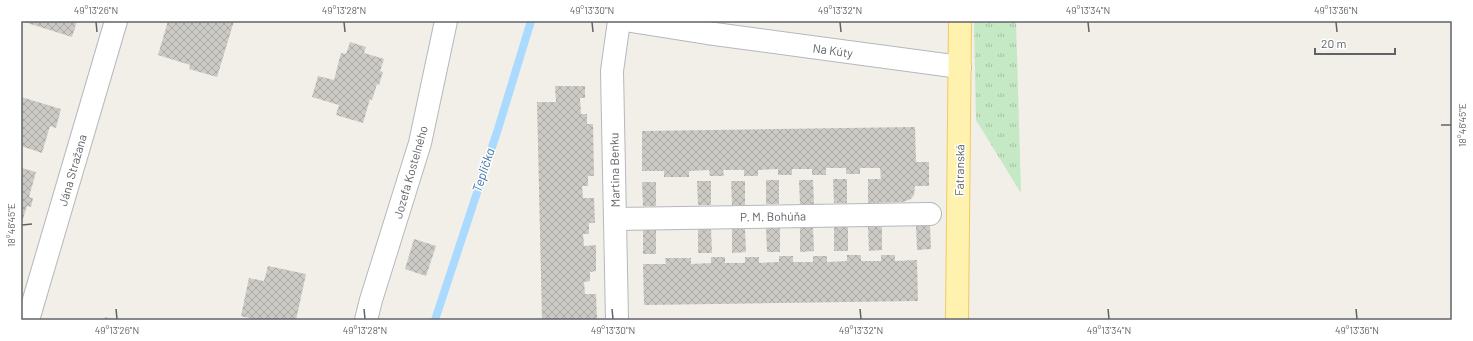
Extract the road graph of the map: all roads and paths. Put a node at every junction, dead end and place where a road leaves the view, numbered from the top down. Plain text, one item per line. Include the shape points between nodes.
1 (116, 21) edge
2 (446, 21) edge
3 (619, 21) edge
4 (631, 21) edge
5 (960, 21) edge
6 (708, 27) edge
7 (960, 67) junction
8 (930, 214) dead end
9 (616, 219) junction
10 (28, 320) edge
11 (366, 320) edge
12 (617, 320) edge
13 (957, 320) edge

1 - 10 street, Jána Stražana
2 - 11 street, Jozefa Kostelného via 420,143
3 - 9 street, Martina Benku via 612,71
4 - 6 street, Na Kúty
5 - 7 main road, Fatranská
6 - 7 street, Na Kúty
7 - 13 main road, Fatranská
8 - 9 street, P. M. Bohúňa
9 - 12 street, Martina Benku

